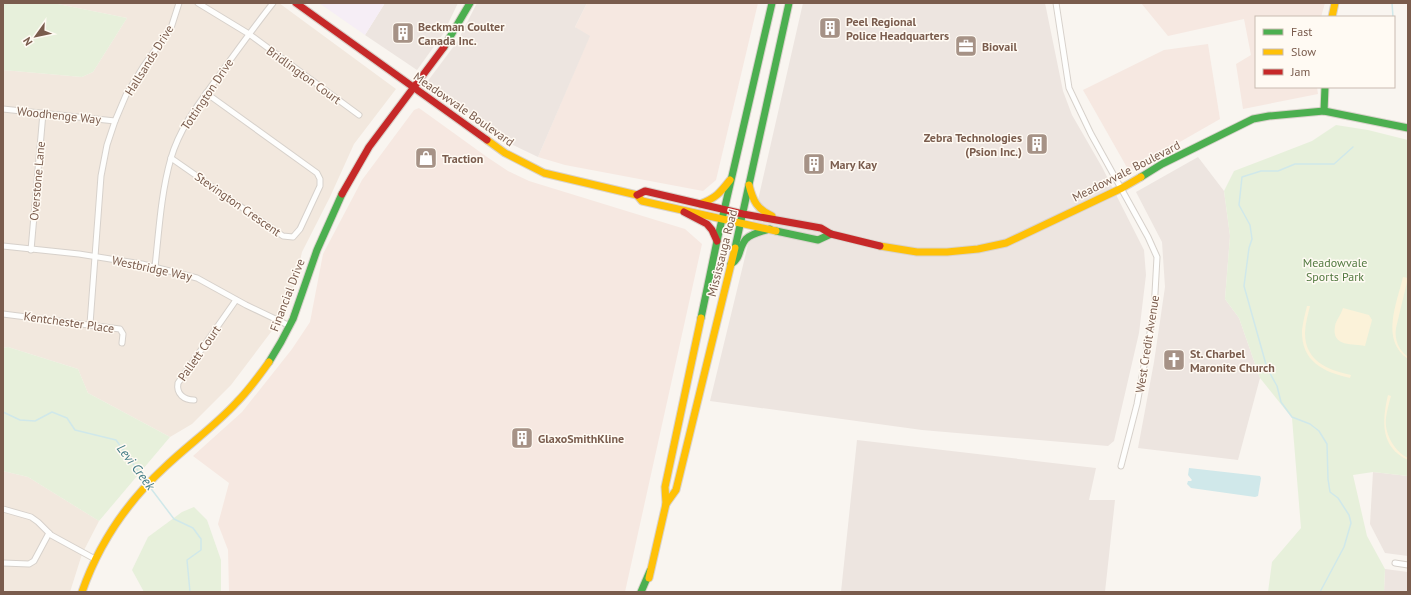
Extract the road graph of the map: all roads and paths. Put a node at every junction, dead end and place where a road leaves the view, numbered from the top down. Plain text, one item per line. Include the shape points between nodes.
1 (178, 3) edge
2 (198, 3) edge
3 (273, 3) edge
4 (296, 3) edge
5 (470, 3) edge
6 (772, 3) edge
7 (789, 3) edge
8 (1056, 3) edge
9 (1335, 3) edge
10 (1332, 16) edge
11 (249, 34) junction
12 (414, 88) junction
13 (1326, 88) edge
14 (206, 93) junction
15 (3, 109) edge
16 (1324, 111) junction
17 (42, 113) junction
18 (359, 115) dead end
19 (115, 121) junction
20 (1408, 128) edge
21 (171, 158) junction
22 (732, 178) junction
23 (749, 185) junction
24 (1122, 188) junction
25 (637, 195) junction
26 (700, 204) junction
27 (681, 209) junction
28 (725, 210) junction
29 (743, 214) junction
30 (724, 218) junction
31 (779, 220) junction
32 (741, 222) junction
33 (770, 229) junction
34 (831, 234) junction
35 (718, 241) junction
36 (3, 246) edge
37 (31, 250) junction
38 (95, 257) junction
39 (731, 264) junction
40 (155, 267) junction
41 (236, 300) junction
42 (3, 314) edge
43 (90, 324) junction
44 (290, 326) junction
45 (122, 342) dead end
46 (194, 400) dead end
47 (1121, 466) dead end
48 (666, 504) junction
49 (3, 509) edge
50 (49, 533) junction
51 (95, 559) junction
52 (1395, 562) dead end
53 (3, 563) edge
54 (1408, 565) edge
55 (650, 572) junction
56 (82, 592) edge
57 (641, 592) edge
58 (645, 592) edge

1 - 19 street, Hallsands Drive via 171,28 128,91
2 - 11 street, Bridlington Court
3 - 11 street, Tottington Drive
4 - 12 main road, Meadowvale Boulevard
5 - 12 main road, Financial Drive via 447,43
6 - 22 main road, Mississauga Road
7 - 23 main road, Mississauga Road
8 - 24 street, West Credit Avenue via 1069,88 1091,134
9 - 10 main road
11 - 14 street, Tottington Drive
11 - 18 street, Bridlington Court
12 - 25 main road, Meadowvale Boulevard via 505,153 540,170 574,181
12 - 44 main road, Financial Drive via 357,167 337,204 312,261
13 - 16 main road
14 - 21 street, Tottington Drive via 183,128
14 - 21 street, Stevington Crescent via 317,173 320,186 300,229 293,237 283,236
15 - 17 street, Woodhenge Way
16 - 20 main road, Meadowvale Boulevard
16 - 24 main road, Meadowvale Boulevard via 1253,119 1162,164
17 - 19 street, Woodhenge Way
17 - 37 street, Overstone Lane
19 - 38 street, Hallsands Drive via 101,176
21 - 40 street, Tottington Drive via 163,194
22 - 26 main road via 723,192
22 - 28 main road, Mississauga Road
23 - 29 main road, Mississauga Road
23 - 31 main road via 758,208
24 - 34 main road, Meadowvale Boulevard via 1006,243 978,249 917,252
24 - 47 street, West Credit Avenue via 1157,257 1154,311 1137,404
25 - 26 main road, Meadowvale Boulevard via 644,191
25 - 27 main road, Meadowvale Boulevard via 642,200
26 - 28 main road, Meadowvale Boulevard
27 - 30 main road, Meadowvale Boulevard
27 - 35 main road via 686,215 708,225
28 - 29 main road, Meadowvale Boulevard
28 - 30 main road, Mississauga Road
29 - 31 main road, Meadowvale Boulevard
29 - 32 main road, Mississauga Road
30 - 32 main road, Meadowvale Boulevard
30 - 35 main road, Mississauga Road
31 - 34 main road, Meadowvale Boulevard via 821,228
32 - 33 main road, Meadowvale Boulevard
32 - 39 main road, Mississauga Road
33 - 34 main road, Meadowvale Boulevard via 818,240
33 - 39 main road via 747,238 738,260
35 - 48 main road, Mississauga Road via 665,487
36 - 37 street, Westbridge Way
37 - 38 street, Westbridge Way
38 - 40 street, Westbridge Way
38 - 43 street, Hallsands Drive
39 - 48 main road, Mississauga Road via 676,490
40 - 41 street, Westbridge Way via 197,278
41 - 44 street, Westbridge Way
41 - 46 street, Pallett Court via 178,383 177,390 182,396 186,400
42 - 43 street, Kentchester Place
43 - 45 street, Kentchester Place via 120,329 123,334
44 - 51 main road, Financial Drive via 273,355 243,396 138,494 117,522
48 - 55 main road, Mississauga Road
49 - 50 street via 31,517
50 - 51 street
50 - 53 street via 30,564
51 - 56 main road, Financial Drive
52 - 54 street
55 - 57 main road
55 - 58 main road, Mississauga Road

